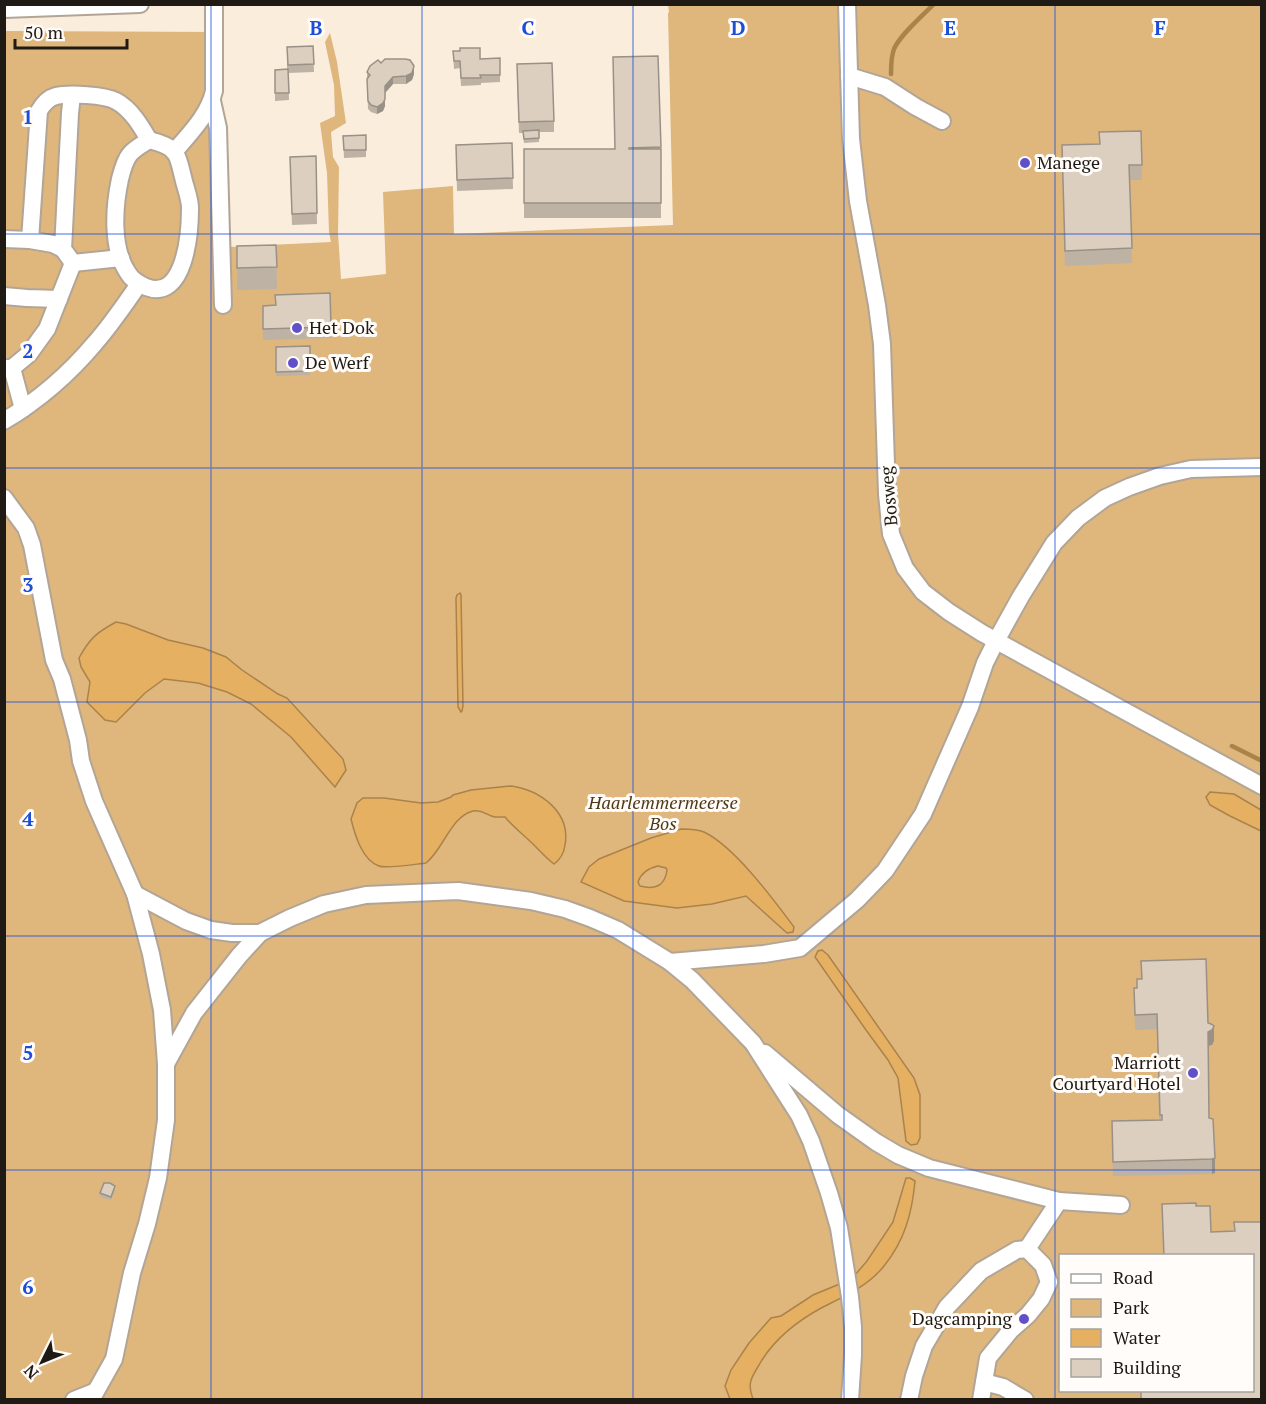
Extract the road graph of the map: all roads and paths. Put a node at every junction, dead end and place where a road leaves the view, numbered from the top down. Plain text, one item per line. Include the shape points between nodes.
1 (140, 4) edge
2 (214, 4) edge
3 (847, 4) edge
4 (4, 9) edge
5 (849, 76) junction
6 (72, 95) junction
7 (212, 101) junction
8 (942, 121) dead end
9 (149, 140) junction
10 (174, 152) junction
11 (4, 239) edge
12 (30, 240) junction
13 (63, 249) junction
14 (121, 258) junction
15 (73, 263) junction
16 (139, 284) junction
17 (4, 296) edge
18 (59, 299) junction
19 (224, 305) dead end
20 (8, 368) edge
21 (23, 409) junction
22 (4, 421) edge
23 (1262, 467) edge
24 (4, 498) edge
25 (996, 641) junction
26 (1262, 786) edge
27 (135, 894) junction
28 (260, 933) junction
29 (670, 962) junction
30 (753, 1043) junction
31 (166, 1064) junction
32 (1059, 1201) junction
33 (1121, 1205) dead end
34 (1027, 1249) junction
35 (984, 1382) junction
36 (93, 1396) edge
37 (74, 1400) edge
38 (850, 1400) edge
39 (909, 1400) edge
40 (981, 1400) edge
41 (1025, 1400) edge

1 - 4 street
2 - 7 street
3 - 5 street, Bosweg
5 - 8 street via 885,87
5 - 25 street, Bosweg via 858,201 882,344 891,534 905,568 923,592
6 - 9 street via 105,97 117,102 131,113
6 - 12 street via 48,99 39,111
6 - 13 street
7 - 10 street
7 - 19 street via 218,128
9 - 10 street
9 - 14 street via 130,154 123,168 116,200 116,236
10 - 16 street via 190,206 183,265 167,287 153,289
11 - 12 street
12 - 13 street
13 - 15 street
14 - 15 street
14 - 16 street via 128,274
15 - 18 street
16 - 21 street via 95,343 56,385
17 - 18 street
18 - 20 street via 47,329 30,354
20 - 21 street
21 - 22 street
23 - 25 street via 1191,469 1160,476 1105,498 1054,543
24 - 27 street via 26,528 32,544 52,650 83,769
25 - 26 street, Bosweg
25 - 29 street via 923,814 885,871 857,900 800,948
27 - 28 street via 211,930
27 - 31 street via 162,1010
28 - 29 street via 324,904 366,895 458,891 565,909 618,930
28 - 31 street via 194,1013
29 - 30 street via 693,980
30 - 32 street via 838,1115 898,1155 929,1168
30 - 38 street via 812,1142 839,1228 853,1327
31 - 36 street via 166,1120 158,1178 114,1359
32 - 33 street
32 - 34 street
34 - 35 street via 1043,1264 1049,1282 1028,1316 988,1358
34 - 39 street via 1017,1250 981,1270 947,1307 924,1346
35 - 40 street
35 - 41 street via 1004,1387
36 - 37 street

